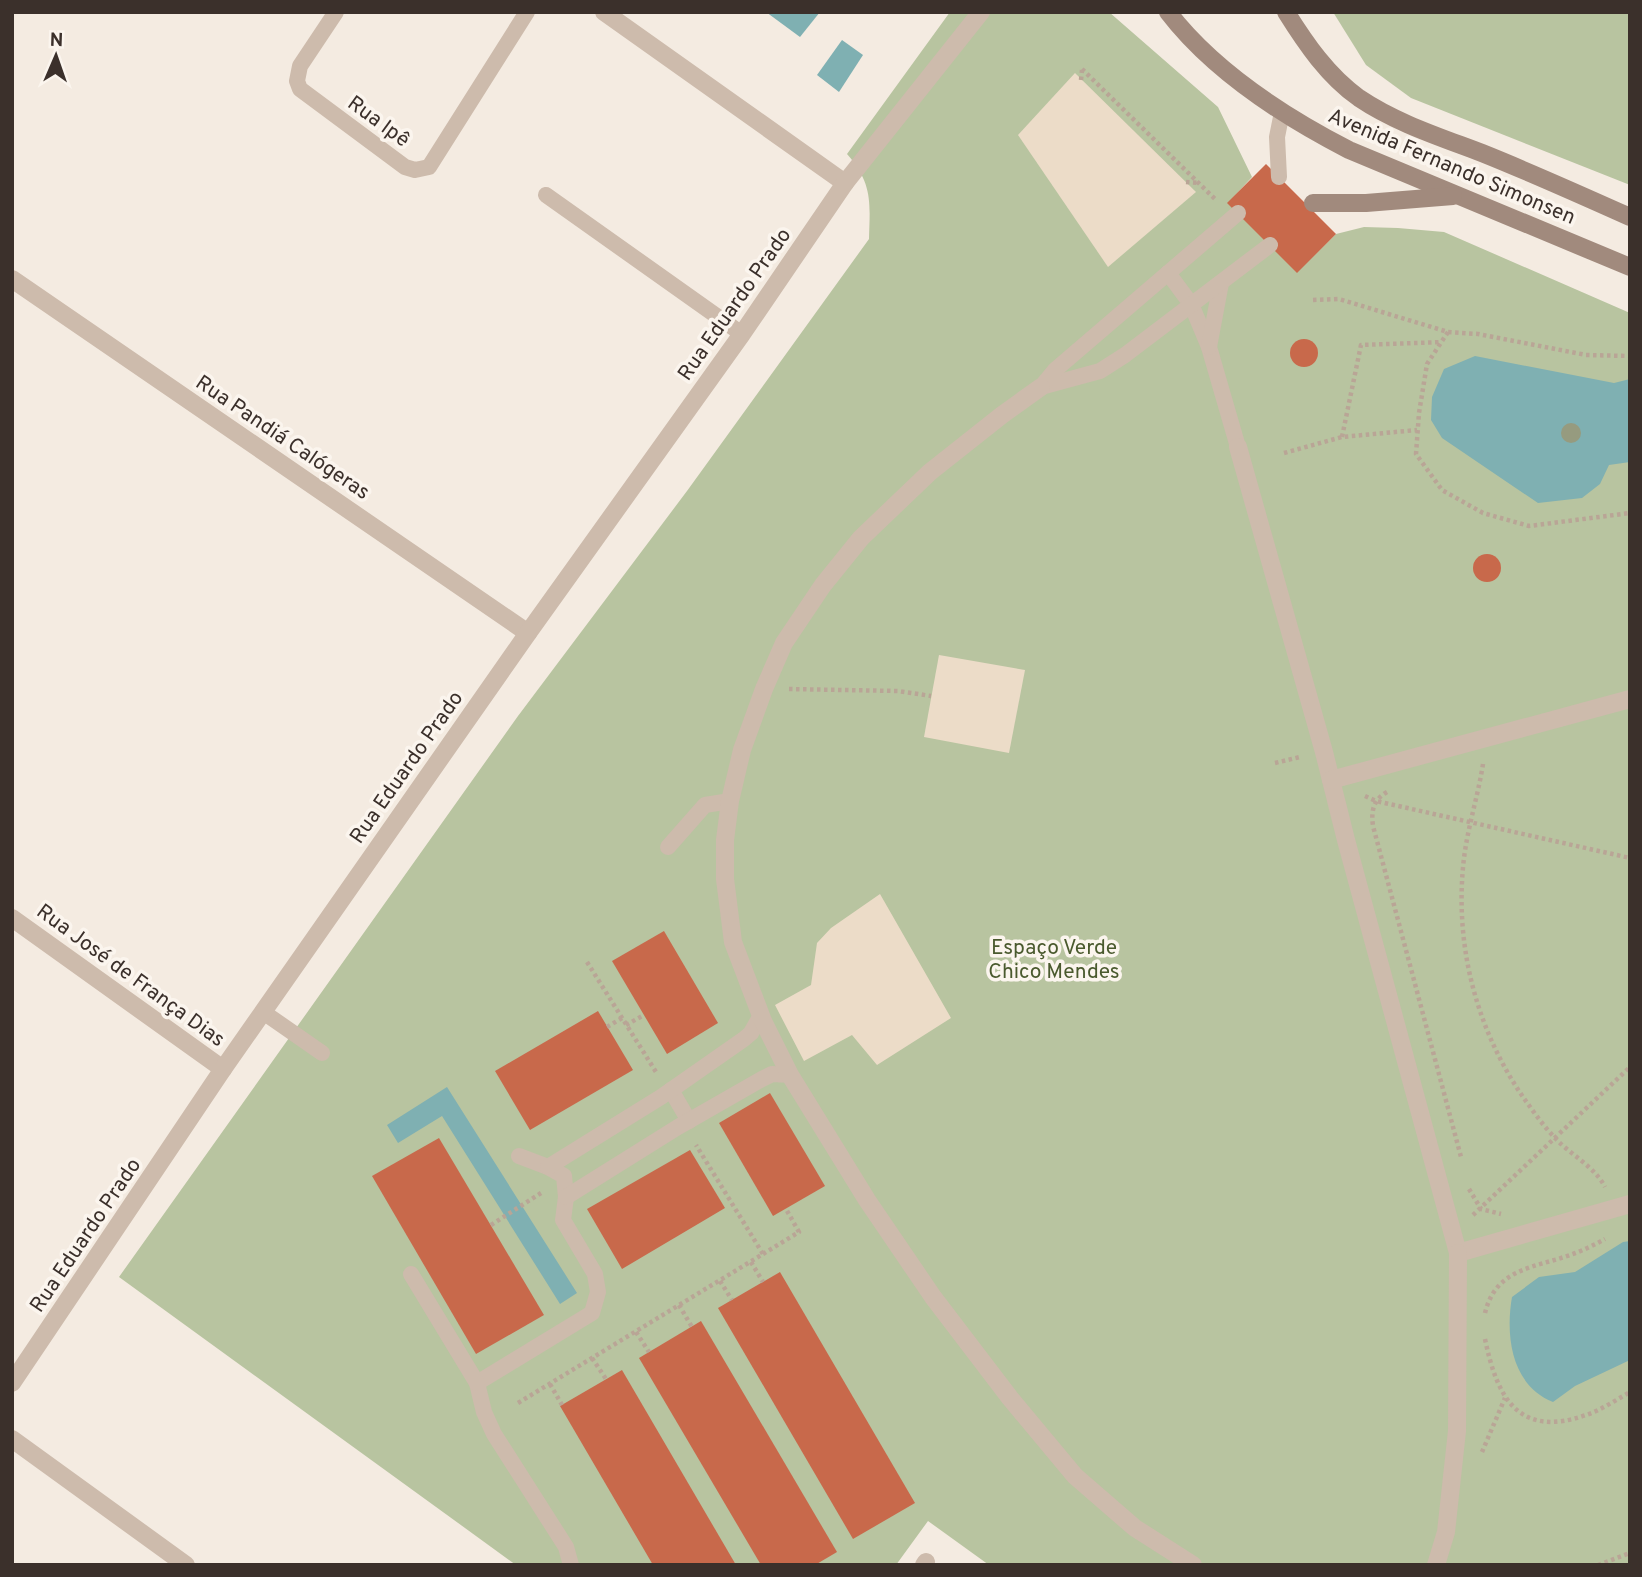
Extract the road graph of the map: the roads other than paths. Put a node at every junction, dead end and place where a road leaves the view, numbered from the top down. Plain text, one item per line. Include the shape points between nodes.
1 (336, 12) edge
2 (527, 12) edge
3 (604, 12) edge
4 (981, 12) edge
5 (1168, 12) edge
6 (1286, 12) edge
7 (1282, 112) junction
8 (1279, 177) dead end
9 (845, 183) junction
10 (547, 195) dead end
11 (1457, 195) junction
12 (1311, 205) dead end
13 (1230, 211) road end
14 (1630, 217) edge
15 (1270, 245) dead end
16 (1630, 267) edge
17 (1168, 273) junction
18 (12, 279) edge
19 (1221, 283) junction
20 (1191, 304) junction
21 (742, 334) junction
22 (1209, 347) junction
23 (1041, 387) junction
24 (1238, 447) joint
25 (528, 633) junction
26 (1630, 699) edge
27 (1331, 780) junction
28 (730, 801) junction
29 (668, 848) dead end
30 (12, 918) edge
31 (263, 1012) junction
32 (761, 1015) junction
33 (323, 1053) dead end
34 (223, 1069) junction
35 (790, 1075) junction
36 (671, 1090) junction
37 (689, 1121) junction
38 (519, 1156) dead end
39 (548, 1167) junction
40 (566, 1197) junction
41 (1630, 1204) edge
42 (1458, 1253) junction
43 (411, 1274) dead end
44 (12, 1383) edge
45 (477, 1383) junction
46 (12, 1439) edge
47 (186, 1565) edge
48 (571, 1565) edge
49 (1193, 1565) edge
50 (1436, 1565) edge

1 - 2 lane, Rua Ipê via 300,66 300,89 415,170 429,167
3 - 9 street
4 - 9 street, Rua Eduardo Prado
5 - 7 main road, Avenida Fernando Simonsen via 1212,59
6 - 14 main road, Avenida Fernando Simonsen via 1313,53 1358,97 1393,118
7 - 8 lane via 1277,137
7 - 11 main road, Avenida Fernando Simonsen via 1349,150
9 - 21 street, Rua Eduardo Prado
10 - 21 lane
11 - 12 main road
11 - 16 main road, Avenida Fernando Simonsen
13 - 17 lane
15 - 19 lane
17 - 20 lane
17 - 23 lane
18 - 25 street, Rua Pandiá Calógeras
19 - 20 lane
19 - 22 lane
20 - 22 lane
20 - 23 lane via 1100,371
21 - 25 street, Rua Eduardo Prado
22 - 24 lane
23 - 28 street via 930,472 861,538 823,585 784,643 764,689
24 - 27 street
25 - 31 street, Rua Eduardo Prado
26 - 27 street
27 - 42 street
28 - 29 lane via 705,805
28 - 32 street via 725,879 733,942
30 - 34 street, Rua José de França Dias
31 - 33 lane
31 - 34 street, Rua Eduardo Prado
32 - 35 street
32 - 36 lane via 744,1039
34 - 44 street, Rua Eduardo Prado
35 - 37 lane via 772,1074
35 - 49 street via 933,1297 1018,1408 1075,1476 1135,1528
36 - 37 lane
36 - 39 lane
37 - 40 lane
38 - 39 lane
39 - 40 lane via 564,1176
40 - 45 lane via 563,1220 595,1275 598,1293 592,1313
41 - 42 street
42 - 50 street via 1457,1431 1446,1532
43 - 45 lane
45 - 48 lane via 494,1434 566,1547
46 - 47 street

